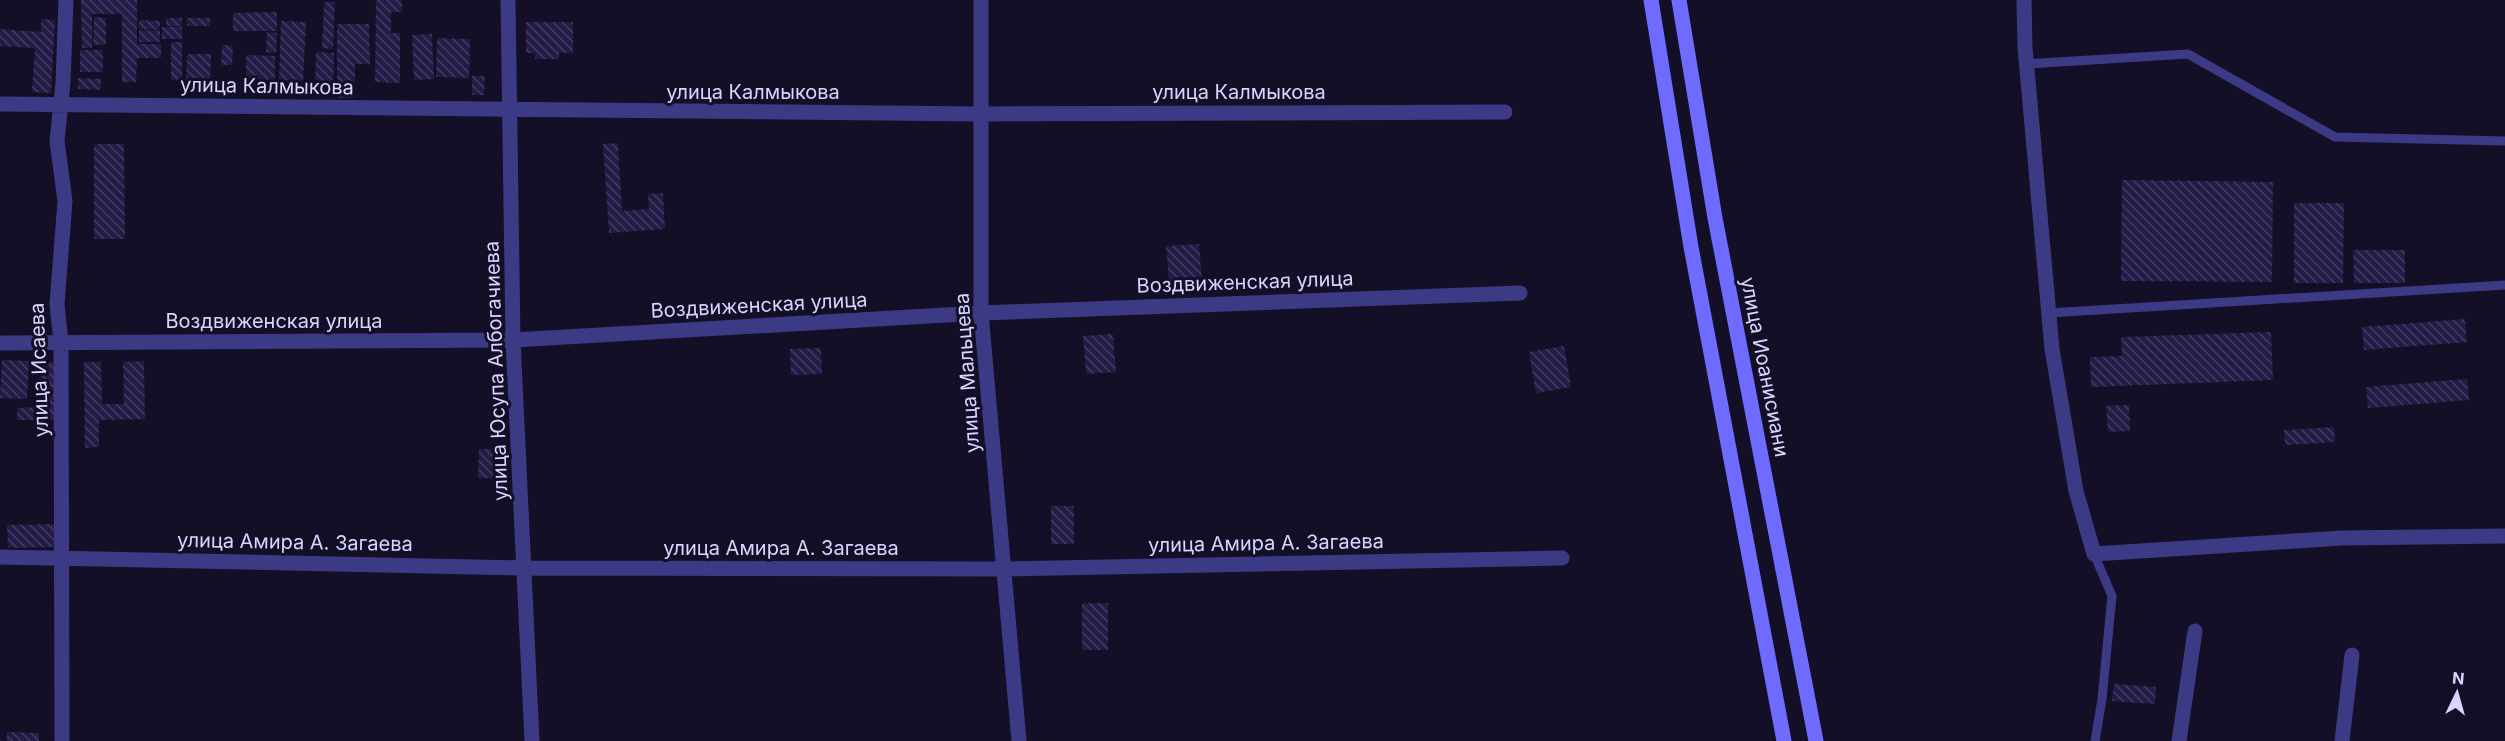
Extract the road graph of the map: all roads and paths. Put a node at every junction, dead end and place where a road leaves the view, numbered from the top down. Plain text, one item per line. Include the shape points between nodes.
1 (66, 0) edge
2 (508, 0) edge
3 (981, 0) edge
4 (1651, 0) edge
5 (1679, 0) edge
6 (2024, 0) edge
7 (2026, 64) junction
8 (0, 104) edge
9 (60, 104) junction
10 (511, 111) junction
11 (1506, 112) dead end
12 (980, 114) junction
13 (2505, 141) edge
14 (2505, 285) edge
15 (1520, 293) dead end
16 (981, 313) junction
17 (2049, 313) junction
18 (513, 340) junction
19 (0, 343) edge
20 (61, 343) junction
21 (2505, 536) edge
22 (2094, 554) junction
23 (0, 558) edge
24 (63, 558) junction
25 (1562, 558) dead end
26 (526, 568) junction
27 (1004, 569) junction
28 (2195, 631) dead end
29 (2352, 655) dead end
30 (62, 741) edge
31 (532, 741) edge
32 (1019, 741) edge
33 (1784, 741) edge
34 (1816, 741) edge
35 (2095, 741) edge
36 (2179, 741) edge
37 (2342, 741) edge

1 - 9 street, улица Исаева
2 - 10 street, улица Юсупа Албогачиева
3 - 12 street, улица Мальцева
4 - 33 main road via 1691,248
5 - 34 main road, улица Иоанисиани via 1717,229
6 - 7 street
7 - 13 lane via 2188,54 2335,137
7 - 17 street
8 - 9 street, улица Калмыкова
9 - 10 street, улица Калмыкова
9 - 20 street, улица Исаева via 57,141 65,201 57,304
10 - 12 street, улица Калмыкова
10 - 18 street, улица Юсупа Албогачиева
11 - 12 street, улица Калмыкова
12 - 16 street, улица Мальцева
14 - 17 lane
15 - 16 street, Воздвиженская улица
16 - 18 street, Воздвиженская улица
16 - 27 street, улица Мальцева
17 - 22 street via 2076,491
18 - 20 street, Воздвиженская улица
18 - 26 street, улица Юсупа Албогачиева
19 - 20 street, Воздвиженская улица
20 - 24 street, улица Исаева
21 - 22 street via 2342,538
22 - 35 lane via 2112,596
23 - 24 street, улица Амира А. Загаева
24 - 26 street, улица Амира А. Загаева
24 - 30 street, улица Исаева
25 - 27 street, улица Амира А. Загаева
26 - 27 street, улица Амира А. Загаева
26 - 31 street, улица Юсупа Албогачиева
27 - 32 street, улица Мальцева
28 - 36 street
29 - 37 street

